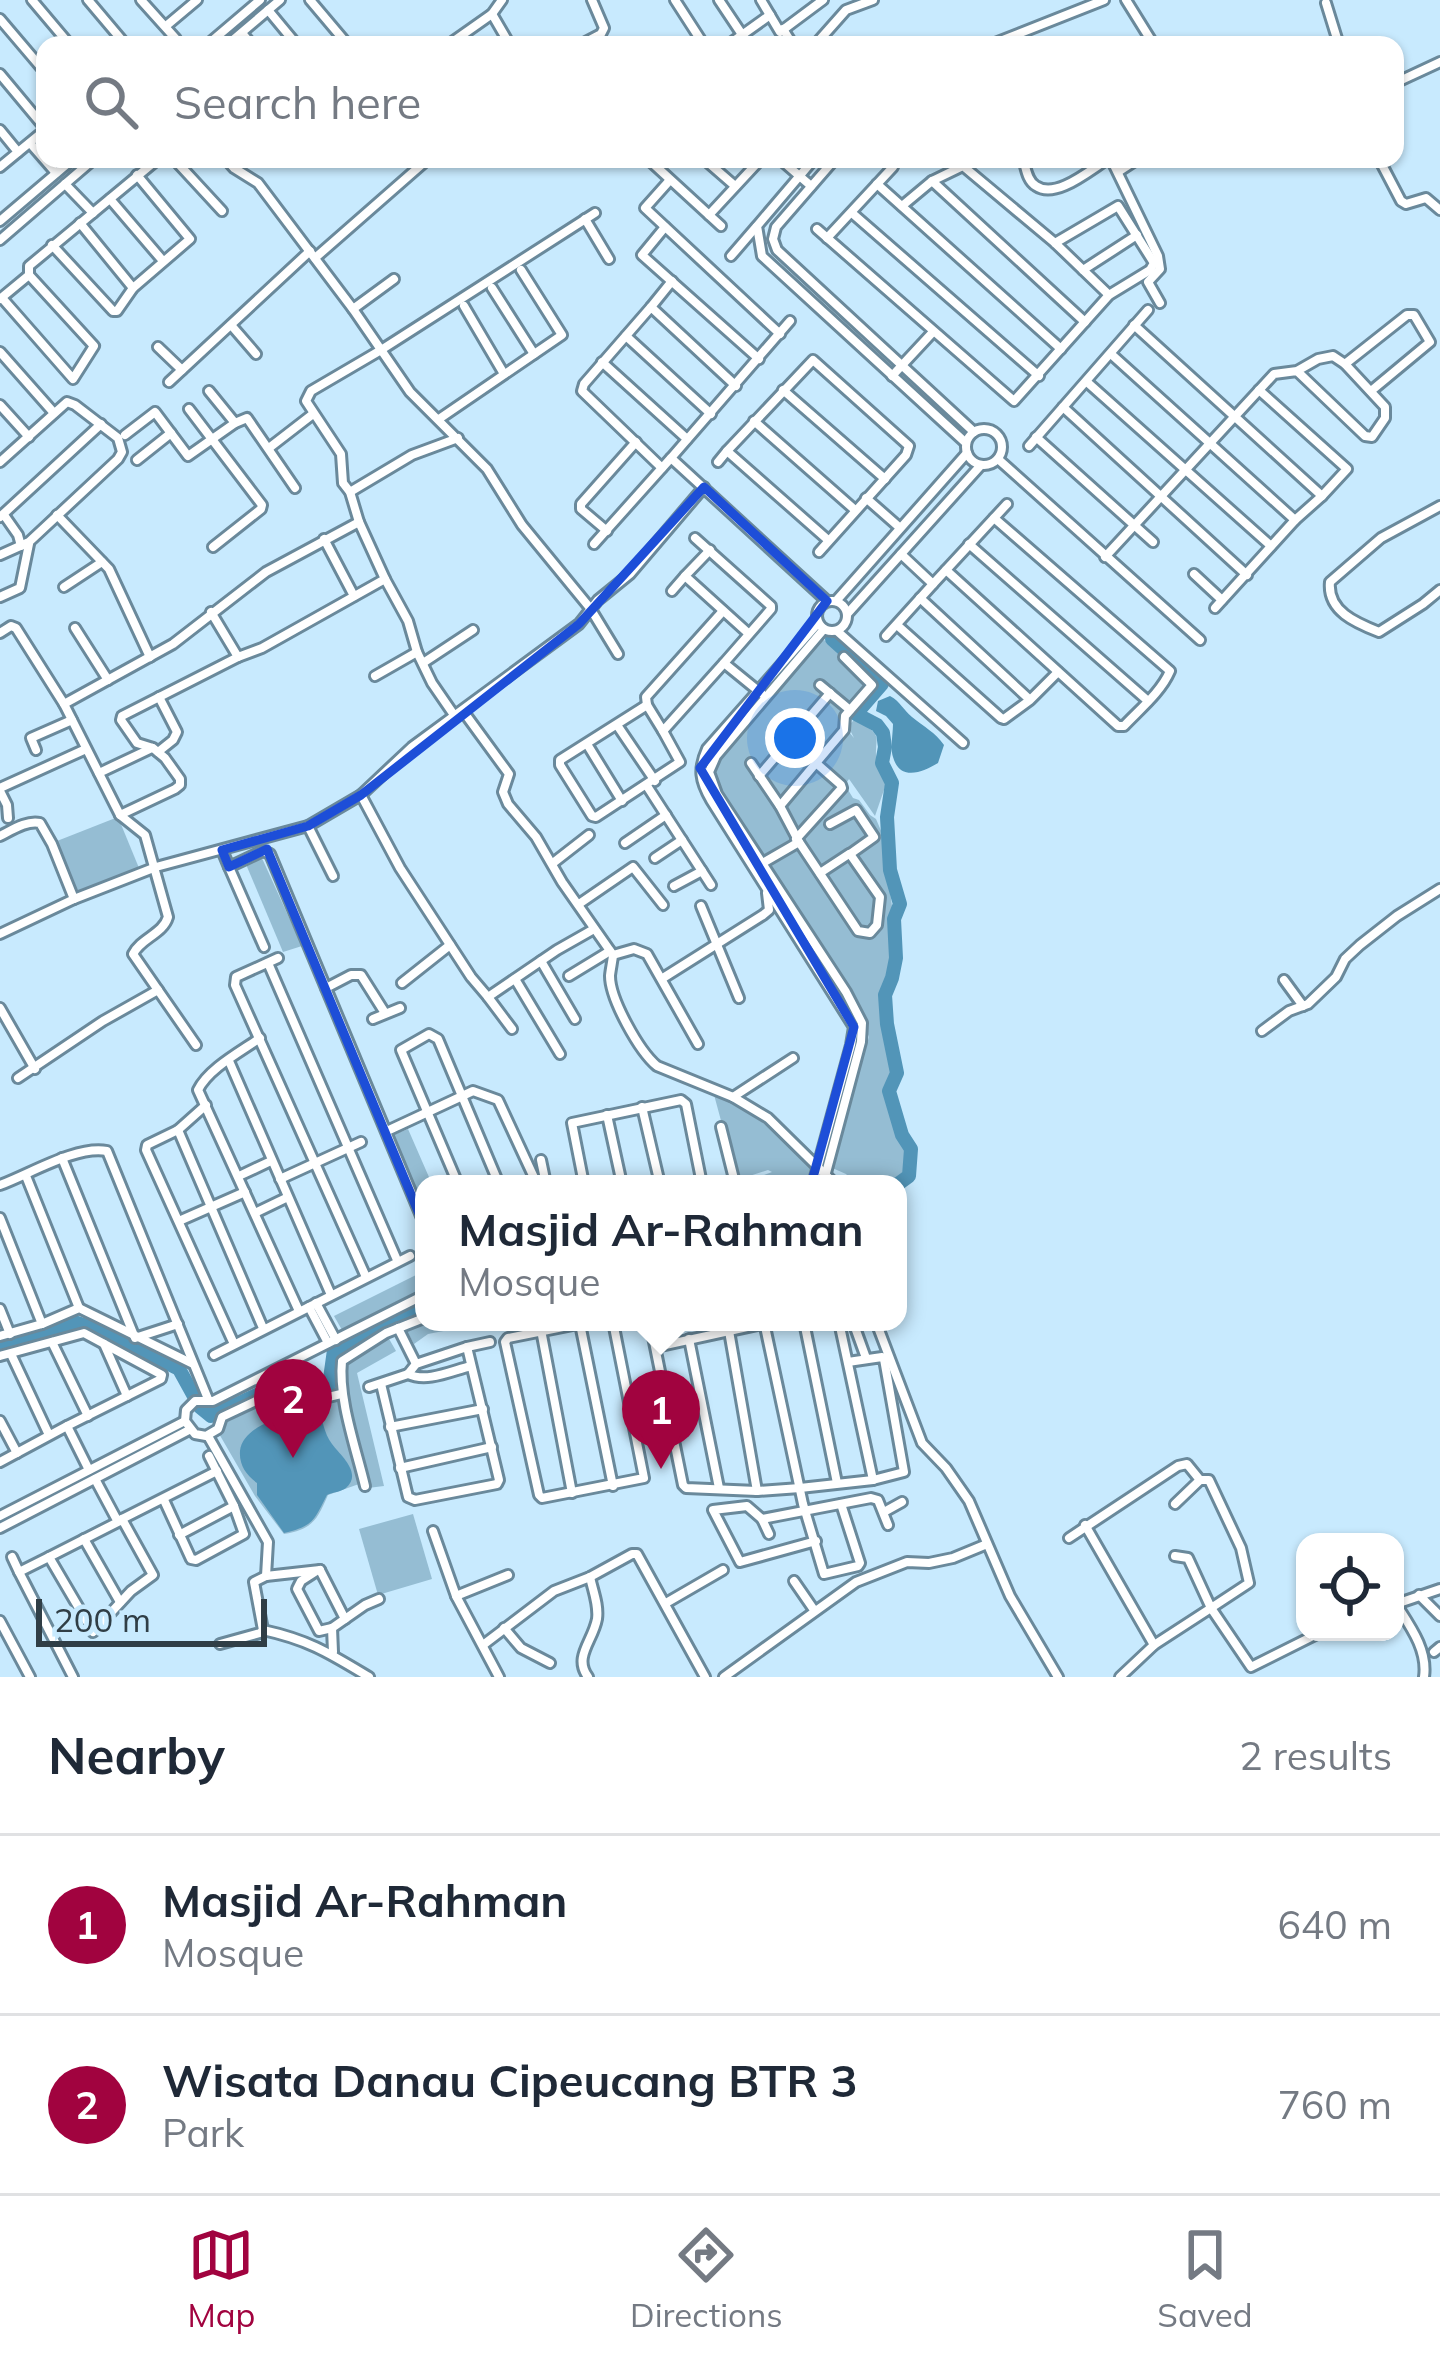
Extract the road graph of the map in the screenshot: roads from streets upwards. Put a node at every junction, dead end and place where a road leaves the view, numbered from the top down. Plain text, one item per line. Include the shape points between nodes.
1 (32, 0) edge
2 (88, 0) edge
3 (141, 0) edge
4 (260, 0) edge
5 (280, 0) edge
6 (310, 0) edge
7 (502, 0) edge
8 (592, 0) edge
9 (675, 0) edge
10 (718, 0) edge
11 (761, 0) edge
12 (823, 0) edge
13 (873, 0) edge
14 (1104, 0) edge
15 (192, 2) edge
16 (860, 2) edge
17 (1128, 3) edge
18 (1326, 3) dead end
19 (268, 10) junction
20 (493, 14) junction
21 (770, 15) junction
22 (0, 19) edge
23 (165, 27) junction
24 (783, 29) junction
25 (242, 33) junction
26 (742, 34) joint
27 (62, 36) edge
28 (118, 36) edge
29 (173, 36) edge
30 (218, 36) edge
31 (238, 36) edge
32 (244, 36) edge
33 (290, 36) edge
34 (340, 36) edge
35 (461, 36) edge
36 (505, 36) edge
37 (597, 36) edge
38 (698, 36) edge
39 (787, 36) edge
40 (823, 36) edge
41 (1012, 36) edge
42 (1148, 36) edge
43 (1336, 36) edge
44 (36, 61) edge
45 (1440, 62) edge
46 (0, 74) edge
47 (1404, 79) edge
48 (36, 118) edge
49 (0, 130) edge
50 (36, 137) edge
51 (30, 142) junction
52 (36, 149) edge
53 (18, 152) junction
54 (0, 167) edge
55 (52, 168) edge
56 (62, 168) edge
57 (84, 168) edge
58 (146, 168) edge
59 (182, 168) edge
60 (241, 168) edge
61 (417, 168) edge
62 (657, 168) edge
63 (714, 168) edge
64 (752, 168) edge
65 (791, 168) edge
66 (810, 168) edge
67 (822, 168) edge
68 (891, 168) edge
69 (958, 168) edge
70 (964, 168) edge
71 (1027, 168) edge
72 (1093, 168) edge
73 (1116, 168) edge
74 (1124, 168) edge
75 (1384, 168) edge
76 (1118, 172) junction
77 (56, 173) junction
78 (137, 175) junction
79 (670, 180) junction
80 (805, 180) junction
81 (932, 182) junction
82 (65, 184) junction
83 (877, 184) junction
84 (735, 186) junction
85 (110, 199) junction
86 (902, 206) junction
87 (222, 211) dead end
88 (1440, 211) edge
89 (851, 212) junction
90 (93, 213) junction
91 (709, 215) junction
92 (0, 221) edge
93 (80, 224) junction
94 (722, 226) dead end
95 (757, 226) junction
96 (665, 227) junction
97 (817, 229) dead end
98 (1137, 235) junction
99 (827, 238) junction
100 (0, 240) edge
101 (744, 240) junction
102 (1055, 243) junction
103 (52, 245) junction
104 (312, 255) junction
105 (731, 256) dead end
106 (762, 256) junction
107 (609, 259) dead end
108 (163, 261) junction
109 (521, 270) dead end
110 (1082, 270) junction
111 (29, 275) junction
112 (394, 279) dead end
113 (672, 281) junction
114 (134, 288) junction
115 (492, 288) dead end
116 (1109, 295) junction
117 (1, 299) edge
118 (1160, 303) dead end
119 (464, 306) dead end
120 (651, 307) junction
121 (353, 309) junction
122 (1148, 310) dead end
123 (790, 321) dead end
124 (1085, 322) junction
125 (231, 325) junction
126 (1134, 325) junction
127 (933, 333) junction
128 (780, 334) junction
129 (626, 336) junction
130 (158, 347) dead end
131 (1061, 349) junction
132 (381, 350) junction
133 (0, 352) edge
134 (256, 354) dead end
135 (534, 354) junction
136 (1111, 354) junction
137 (759, 358) junction
138 (602, 362) junction
139 (1345, 364) junction
140 (182, 370) junction
141 (897, 371) junction
142 (1297, 371) junction
143 (505, 374) junction
144 (1039, 376) junction
145 (169, 382) dead end
146 (1087, 382) junction
147 (736, 386) junction
148 (783, 390) junction
149 (1259, 390) junction
150 (209, 391) dead end
151 (1371, 391) junction
152 (0, 405) edge
153 (1063, 407) junction
154 (189, 409) dead end
155 (54, 413) junction
156 (711, 414) junction
157 (314, 415) junction
158 (1235, 416) junction
159 (439, 419) junction
160 (754, 421) junction
161 (235, 423) junction
162 (101, 424) junction
163 (974, 432) junction
164 (171, 433) junction
165 (125, 435) dead end
166 (29, 437) junction
167 (1036, 437) junction
168 (458, 438) junction
169 (213, 440) junction
170 (687, 440) junction
171 (635, 442) junction
172 (1211, 443) junction
173 (1029, 446) dead end
174 (268, 448) junction
175 (966, 448) junction
176 (727, 452) junction
177 (671, 458) junction
178 (998, 459) junction
179 (1, 460) edge
180 (137, 460) dead end
181 (718, 462) dead end
182 (981, 465) junction
183 (662, 468) junction
184 (1185, 470) junction
185 (885, 479) junction
186 (704, 487) junction
187 (296, 488) dead end
188 (350, 492) junction
189 (1322, 496) junction
190 (866, 498) junction
191 (1160, 498) junction
192 (1007, 504) dead end
193 (1440, 506) edge
194 (855, 510) junction
195 (57, 515) junction
196 (2, 516) edge
197 (994, 518) junction
198 (1295, 520) junction
199 (359, 522) junction
200 (1134, 524) junction
201 (899, 527) junction
202 (607, 530) junction
203 (695, 538) dead end
204 (324, 539) junction
205 (828, 540) junction
206 (1154, 542) dead end
207 (25, 544) junction
208 (594, 544) dead end
209 (970, 544) junction
210 (1271, 546) junction
211 (213, 547) dead end
212 (710, 550) junction
213 (819, 552) dead end
214 (901, 554) junction
215 (0, 555) edge
216 (1105, 557) junction
217 (102, 562) junction
218 (946, 570) junction
219 (1194, 574) dead end
220 (1247, 575) junction
221 (685, 576) junction
222 (385, 579) junction
223 (933, 584) junction
224 (64, 587) dead end
225 (1440, 590) edge
226 (672, 591) dead end
227 (354, 596) junction
228 (0, 597) edge
229 (920, 598) junction
230 (832, 601) junction
231 (590, 608) junction
232 (723, 611) junction
233 (211, 612) junction
234 (848, 613) junction
235 (897, 625) junction
236 (821, 626) junction
237 (74, 628) dead end
238 (473, 630) dead end
239 (837, 631) junction
240 (0, 633) edge
241 (748, 633) junction
242 (886, 636) dead end
243 (1200, 640) dead end
244 (417, 652) junction
245 (618, 654) dead end
246 (150, 657) junction
247 (238, 657) junction
248 (844, 657) dead end
249 (423, 664) junction
250 (724, 664) junction
251 (1059, 672) junction
252 (375, 676) dead end
253 (108, 680) junction
254 (820, 685) dead end
255 (830, 693) junction
256 (761, 694) junction
257 (159, 697) junction
258 (1030, 700) junction
259 (1148, 701) junction
260 (64, 704) junction
261 (647, 705) junction
262 (850, 710) junction
263 (458, 713) junction
264 (72, 720) junction
265 (617, 725) junction
266 (663, 731) junction
267 (963, 743) dead end
268 (586, 744) junction
269 (87, 749) junction
270 (35, 750) dead end
271 (156, 750) junction
272 (751, 763) dead end
273 (816, 763) junction
274 (100, 772) junction
275 (759, 776) junction
276 (651, 783) junction
277 (0, 789) edge
278 (362, 795) junction
279 (622, 801) junction
280 (780, 806) junction
281 (0, 807) edge
282 (120, 815) junction
283 (666, 815) junction
284 (8, 818) junction
285 (830, 824) dead end
286 (308, 826) junction
287 (13, 830) junction
288 (589, 835) dead end
289 (0, 836) edge
290 (682, 840) junction
291 (798, 840) junction
292 (625, 843) dead end
293 (222, 850) junction
294 (850, 854) junction
295 (655, 858) dead end
296 (553, 863) junction
297 (758, 866) junction
298 (156, 867) junction
299 (229, 867) junction
300 (702, 871) junction
301 (820, 873) junction
302 (333, 876) dead end
303 (711, 885) dead end
304 (674, 886) dead end
305 (765, 886) junction
306 (1440, 889) edge
307 (74, 899) junction
308 (578, 904) junction
309 (663, 904) dead end
310 (701, 906) dead end
311 (594, 929) junction
312 (0, 934) edge
313 (716, 944) junction
314 (450, 945) junction
315 (264, 946) dead end
316 (612, 953) junction
317 (541, 961) junction
318 (569, 976) dead end
319 (662, 978) junction
320 (515, 980) junction
321 (1284, 980) dead end
322 (402, 983) dead end
323 (326, 988) junction
324 (158, 990) junction
325 (488, 998) junction
326 (740, 998) dead end
327 (848, 1004) junction
328 (1303, 1006) junction
329 (400, 1008) dead end
330 (0, 1009) edge
331 (385, 1013) junction
332 (373, 1019) dead end
333 (575, 1019) dead end
334 (512, 1029) dead end
335 (1262, 1031) dead end
336 (260, 1038) junction
337 (698, 1044) dead end
338 (196, 1046) dead end
339 (560, 1054) dead end
340 (793, 1058) dead end
341 (229, 1061) junction
342 (35, 1069) junction
343 (18, 1078) dead end
344 (733, 1097) junction
345 (461, 1098) junction
346 (206, 1105) junction
347 (642, 1108) junction
348 (427, 1113) junction
349 (608, 1115) junction
350 (721, 1126) dead end
351 (178, 1130) junction
352 (387, 1130) junction
353 (362, 1142) dead end
354 (347, 1150) junction
355 (62, 1159) junction
356 (541, 1160) dead end
357 (272, 1161) junction
358 (314, 1165) junction
359 (26, 1175) junction
360 (454, 1175) edge
361 (495, 1175) edge
362 (537, 1175) edge
363 (542, 1175) edge
364 (582, 1175) edge
365 (620, 1175) edge
366 (658, 1175) edge
367 (700, 1175) edge
368 (733, 1175) edge
369 (821, 1175) edge
370 (822, 1175) edge
371 (238, 1176) junction
372 (280, 1179) junction
373 (0, 1185) edge
374 (245, 1192) junction
375 (286, 1198) junction
376 (415, 1200) edge
377 (210, 1207) junction
378 (255, 1213) junction
379 (0, 1218) edge
380 (179, 1221) junction
381 (410, 1256) dead end
382 (397, 1260) junction
383 (366, 1277) junction
384 (331, 1295) junction
385 (415, 1299) edge
386 (313, 1305) junction
387 (79, 1308) junction
388 (0, 1309) edge
389 (298, 1311) junction
390 (415, 1321) edge
391 (42, 1324) junction
392 (178, 1324) junction
393 (263, 1328) junction
394 (398, 1328) junction
395 (537, 1331) edge
396 (541, 1331) edge
397 (585, 1331) edge
398 (615, 1331) edge
399 (652, 1331) edge
400 (729, 1331) joint
401 (768, 1331) edge
402 (806, 1331) edge
403 (841, 1331) edge
404 (857, 1331) edge
405 (879, 1331) edge
406 (5, 1335) edge
407 (135, 1338) junction
408 (688, 1339) junction
409 (332, 1341) junction
410 (52, 1342) junction
411 (490, 1342) dead end
412 (104, 1344) junction
413 (235, 1344) junction
414 (467, 1347) junction
415 (656, 1347) junction
416 (214, 1354) dead end
417 (5, 1355) edge
418 (866, 1358) junction
419 (848, 1362) junction
420 (192, 1364) junction
421 (416, 1364) junction
422 (471, 1366) junction
423 (408, 1374) junction
424 (381, 1384) junction
425 (369, 1387) dead end
426 (341, 1394) junction
427 (127, 1396) junction
428 (200, 1401) junction
429 (483, 1409) junction
430 (88, 1416) junction
431 (0, 1420) edge
432 (67, 1426) junction
433 (187, 1426) junction
434 (390, 1426) junction
435 (211, 1434) junction
436 (50, 1435) junction
437 (492, 1447) junction
438 (17, 1453) junction
439 (208, 1456) dead end
440 (0, 1462) edge
441 (400, 1468) junction
442 (89, 1470) junction
443 (217, 1471) junction
444 (95, 1479) junction
445 (873, 1480) junction
446 (1200, 1480) junction
447 (837, 1483) junction
448 (365, 1486) dead end
449 (613, 1486) junction
450 (719, 1488) junction
451 (801, 1490) junction
452 (757, 1491) junction
453 (572, 1493) junction
454 (164, 1500) junction
455 (902, 1502) dead end
456 (841, 1504) junction
457 (1175, 1504) dead end
458 (234, 1506) junction
459 (804, 1508) junction
460 (884, 1512) junction
461 (0, 1516) edge
462 (762, 1520) junction
463 (120, 1521) junction
464 (888, 1525) dead end
465 (1085, 1526) junction
466 (0, 1528) edge
467 (433, 1532) dead end
468 (770, 1534) dead end
469 (178, 1535) junction
470 (1069, 1538) dead end
471 (84, 1539) junction
472 (816, 1540) junction
473 (987, 1544) junction
474 (1175, 1556) dead end
475 (12, 1557) dead end
476 (50, 1557) junction
477 (320, 1570) junction
478 (723, 1570) dead end
479 (19, 1572) junction
480 (508, 1575) dead end
481 (266, 1576) junction
482 (590, 1577) junction
483 (794, 1581) dead end
484 (1440, 1589) edge
485 (1419, 1595) junction
486 (456, 1596) junction
487 (379, 1599) dead end
488 (1404, 1601) edge
489 (120, 1603) junction
490 (666, 1603) junction
491 (1211, 1608) junction
492 (1431, 1609) junction
493 (814, 1610) junction
494 (1440, 1616) edge
495 (1419, 1618) dead end
496 (345, 1619) junction
497 (1404, 1619) edge
498 (0, 1621) edge
499 (332, 1628) junction
500 (504, 1628) junction
501 (263, 1630) junction
502 (1303, 1641) edge
503 (220, 1644) dead end
504 (483, 1645) junction
505 (1154, 1645) junction
506 (332, 1654) junction
507 (550, 1663) dead end
508 (29, 1677) edge
509 (73, 1677) edge
510 (369, 1677) edge
511 (499, 1677) edge
512 (588, 1677) edge
513 (705, 1677) edge
514 (724, 1677) edge
515 (1058, 1677) edge
516 (1120, 1677) edge
517 (1424, 1677) edge

1 - 27 street
2 - 28 street
3 - 23 street
4 - 30 street
5 - 19 street
6 - 34 street
7 - 20 street
8 - 37 street via 604,28
9 - 38 street
10 - 26 street
11 - 21 street
12 - 24 street
13 - 16 street
14 - 41 street
15 - 23 street
16 - 40 street
17 - 42 street
18 - 43 street
19 - 25 street
19 - 33 street
20 - 35 street
20 - 36 street
21 - 24 street
21 - 26 street
22 - 44 street
23 - 29 street
24 - 39 street
25 - 31 street
25 - 32 street
45 - 47 street
46 - 48 street
49 - 53 street
50 - 51 street
51 - 52 street
51 - 53 street
53 - 54 street
55 - 77 street
56 - 77 street
57 - 82 street
58 - 78 street
59 - 87 street
60 - 104 street
61 - 104 street
62 - 79 street
63 - 84 street
64 - 84 street
65 - 80 street
66 - 80 street
67 - 80 street
68 - 83 street
69 - 81 street
70 - 102 street
71 - 72 street via 1032,182 1052,190
73 - 76 street
74 - 76 street
75 - 88 street via 1401,201 1426,198
76 - 118 street via 1158,256 1160,269 1148,282
77 - 92 street
78 - 85 street
78 - 108 street via 190,239
79 - 91 street
79 - 96 street via 645,208
80 - 95 street
80 - 141 street via 776,226 777,250
81 - 86 street
81 - 124 street
82 - 90 street
82 - 100 street
83 - 86 street
83 - 89 street
84 - 91 street
85 - 90 street
85 - 108 street
86 - 131 street
89 - 99 street
89 - 144 street
90 - 93 street
91 - 94 street
93 - 103 street
93 - 114 street
95 - 101 street
95 - 106 street
96 - 113 street via 642,254
96 - 128 street
97 - 99 street
98 - 102 street via 1114,206
98 - 110 street
98 - 116 street via 1153,267
99 - 127 street
101 - 105 street
101 - 106 street
102 - 110 street
103 - 111 street
103 - 114 street via 113,311
104 - 121 street
104 - 125 street
106 - 141 street
107 - 132 street via 590,216
108 - 114 street
109 - 135 street via 562,335
110 - 116 street
111 - 117 street
111 - 117 street via 94,346 73,379
112 - 121 street
113 - 120 street
113 - 137 street
115 - 135 street
116 - 124 street
119 - 143 street
120 - 129 street
120 - 147 street
121 - 132 street
122 - 126 street
123 - 128 street
124 - 131 street
125 - 134 street
125 - 140 street
126 - 136 street
126 - 158 street
127 - 141 street
127 - 144 street via 1012,401
128 - 137 street
129 - 138 street
129 - 156 street
130 - 140 street
131 - 144 street
132 - 157 street via 311,391 306,401
132 - 159 street
133 - 155 street
135 - 143 street
136 - 146 street
136 - 172 street
137 - 147 street
138 - 170 street
138 - 171 street via 582,391
139 - 142 street via 1328,356
139 - 151 street
139 - 151 street via 1414,315 1430,342
140 - 145 street
141 - 163 street
141 - 175 street
142 - 149 street via 1274,374
142 - 151 street via 1368,438 1386,413
143 - 159 street
146 - 153 street
146 - 184 street
147 - 156 street
148 - 160 street
148 - 185 street
148 - 185 street via 817,362 909,446
149 - 158 street
149 - 189 street via 1346,467
150 - 161 street
152 - 166 street
153 - 167 street
153 - 191 street
154 - 169 street
155 - 162 street via 67,402
155 - 166 street
156 - 170 street
157 - 174 street
157 - 188 street via 341,454
158 - 172 street
158 - 189 street
159 - 168 street
160 - 176 street
160 - 194 street
161 - 169 street
161 - 174 street via 247,418
162 - 195 street via 118,438 121,456
162 - 196 street
163 - 175 street
163 - 178 street via 999,437
164 - 165 street via 153,412
164 - 169 street via 188,456
164 - 180 street
166 - 179 street
167 - 173 street
167 - 200 street
168 - 188 street
168 - 231 street
169 - 211 street via 262,507
170 - 177 street
171 - 183 street
171 - 202 street via 581,504
172 - 184 street
172 - 198 street
174 - 187 street
175 - 182 street
175 - 201 street
176 - 181 street
176 - 205 street
177 - 183 street
177 - 186 street
178 - 182 street
178 - 216 street
182 - 214 street
183 - 202 street
184 - 191 street
184 - 210 street
185 - 190 street
186 - 230 street
186 - 231 street
188 - 199 street
189 - 198 street
190 - 194 street
190 - 201 street
191 - 200 street
191 - 220 street
192 - 197 street
193 - 225 street via 1381,538 1328,589 1347,616 1379,632
194 - 205 street
195 - 207 street
195 - 217 street
196 - 207 street
197 - 209 street
197 - 259 street via 1170,671
198 - 210 street
199 - 204 street
199 - 222 street
200 - 206 street
200 - 216 street
201 - 230 street
202 - 208 street
203 - 212 street
204 - 227 street
204 - 233 street
205 - 213 street
207 - 215 street
207 - 228 street via 20,588
209 - 218 street
209 - 259 street
210 - 220 street
212 - 221 street
212 - 241 street via 771,605
214 - 223 street
214 - 234 street
216 - 243 street
217 - 224 street
217 - 246 street
218 - 223 street
218 - 251 street
219 - 220 street via 1218,604
221 - 226 street
221 - 232 street
222 - 227 street
222 - 244 street
223 - 229 street
227 - 247 street
229 - 235 street
229 - 258 street
230 - 234 street
230 - 236 street via 818,610
231 - 245 street
231 - 263 street
232 - 241 street
232 - 261 street
233 - 246 street
233 - 247 street
234 - 239 street
235 - 242 street
235 - 258 street via 1000,718
236 - 239 street
236 - 256 street
237 - 253 street
238 - 249 street
239 - 267 street
240 - 260 street via 16,628
241 - 250 street
244 - 249 street
244 - 252 street
246 - 253 street
247 - 257 street
248 - 262 street via 872,685
249 - 263 street
250 - 256 street
250 - 266 street
251 - 258 street
251 - 259 street via 1121,727
253 - 260 street
254 - 255 street
255 - 262 street
255 - 275 street
256 - 297 street via 707,749 700,768 704,787
257 - 271 street via 177,731
257 - 271 street via 121,718 137,743
260 - 264 street
261 - 265 street
261 - 266 street
262 - 273 street
263 - 278 street
263 - 296 street via 508,774 503,796
264 - 269 street
264 - 270 street via 31,738
265 - 268 street
265 - 276 street
266 - 276 street via 680,760
268 - 279 street
268 - 279 street via 560,765 592,816
269 - 274 street
269 - 277 street
271 - 274 street
271 - 282 street via 179,785
272 - 275 street
273 - 280 street
273 - 291 street via 842,788
274 - 282 street
275 - 280 street
276 - 279 street
276 - 283 street
277 - 284 street
278 - 286 street
278 - 314 street
280 - 291 street
281 - 284 street
282 - 298 street via 145,835
283 - 290 street
283 - 292 street
284 - 287 street
285 - 294 street via 857,811 874,838
286 - 293 street
286 - 302 street
287 - 289 street
287 - 307 street via 35,821 43,826
288 - 296 street
290 - 295 street
290 - 300 street
291 - 297 street
291 - 301 street
293 - 298 street
293 - 299 street
294 - 301 street
294 - 301 street via 880,897 870,933 858,931
296 - 308 street
297 - 305 street
297 - 327 street
298 - 307 street
298 - 324 street via 167,921 133,954
299 - 315 street
299 - 323 street via 270,854
300 - 303 street
300 - 304 street
305 - 313 street via 769,910
305 - 327 street
306 - 328 street via 1360,945
307 - 312 street
308 - 309 street via 633,867
308 - 311 street
310 - 313 street
311 - 316 street
311 - 317 street
313 - 319 street
313 - 326 street
314 - 322 street
314 - 325 street
316 - 318 street
316 - 319 street via 641,950
316 - 344 street via 614,992 647,1058
317 - 320 street
317 - 333 street
319 - 337 street
320 - 325 street
320 - 339 street
321 - 328 street
323 - 331 street via 361,975
323 - 352 street
324 - 338 street
324 - 342 street
325 - 334 street
327 - 370 street via 854,1027
328 - 335 street
329 - 331 street
330 - 342 street
331 - 332 street
336 - 341 street
336 - 354 street via 235,980 273,961
336 - 358 street
340 - 344 street
341 - 346 street via 200,1085
341 - 357 street
342 - 343 street
344 - 369 street via 768,1118
345 - 348 street
345 - 348 street via 429,1034 401,1050
345 - 361 street
345 - 362 street via 473,1091 498,1100
346 - 351 street
346 - 371 street
347 - 349 street
347 - 366 street
347 - 367 street via 686,1104
348 - 352 street
348 - 360 street
349 - 364 street via 572,1123
349 - 365 street
350 - 368 street
351 - 377 street
351 - 380 street via 146,1150
352 - 376 street
353 - 354 street
354 - 358 street
354 - 382 street
355 - 359 street
355 - 392 street via 107,1151
355 - 407 street
356 - 363 street
357 - 371 street
357 - 372 street
358 - 372 street
358 - 383 street
359 - 373 street
359 - 387 street
371 - 374 street
372 - 375 street
374 - 377 street
374 - 378 street
375 - 378 street
375 - 384 street
377 - 380 street
377 - 393 street
378 - 389 street
379 - 391 street
380 - 413 street
381 - 382 street
382 - 383 street
383 - 384 street
384 - 386 street
385 - 409 street
386 - 389 street
386 - 409 street
387 - 391 street
387 - 407 street
388 - 406 street
389 - 393 street
390 - 394 street
391 - 406 street
392 - 407 street
392 - 420 street
393 - 413 street
394 - 421 street
394 - 426 street via 343,1358
395 - 453 street via 505,1342 539,1495
396 - 453 street
397 - 449 street
398 - 449 street via 644,1475
399 - 415 street
400 - 408 street
400 - 452 street
401 - 451 street
402 - 447 street
403 - 419 street
404 - 418 street
405 - 473 street via 922,1443 969,1501
407 - 420 street
408 - 415 street
408 - 450 street
409 - 428 street via 213,1402
410 - 412 street via 84,1334
410 - 417 street
410 - 430 street
411 - 414 street
412 - 427 street
412 - 427 street via 162,1376
413 - 416 street
414 - 421 street
414 - 422 street
415 - 450 street via 683,1485
417 - 436 street
418 - 419 street
418 - 445 street via 884,1359 905,1466
419 - 445 street
420 - 428 street
421 - 423 street
422 - 423 street
422 - 429 street
423 - 424 street
424 - 425 street
424 - 434 street
426 - 435 street via 282,1408 254,1400 222,1417
426 - 448 street
427 - 430 street
428 - 433 street via 186,1410
429 - 434 street
429 - 437 street
430 - 432 street
431 - 438 street
432 - 436 street
432 - 442 street
433 - 435 street
433 - 442 street
433 - 444 street
434 - 441 street
435 - 481 street via 268,1542
436 - 438 street
437 - 441 street
437 - 441 street via 496,1484 415,1500
438 - 440 street
439 - 443 street
442 - 461 street
443 - 454 street
443 - 458 street
444 - 463 street
444 - 466 street
445 - 447 street
446 - 457 street
446 - 465 street via 1187,1464 1178,1466
446 - 491 street via 1212,1483 1250,1580
447 - 451 street
449 - 453 street
450 - 452 street
451 - 452 street
451 - 459 street
454 - 463 street
454 - 469 street
455 - 460 street
456 - 459 street
456 - 460 street via 875,1498
456 - 472 street via 859,1565 824,1574
458 - 469 street
458 - 469 street via 244,1534 196,1561
459 - 462 street
459 - 472 street
460 - 464 street
462 - 468 street
462 - 472 street via 743,1504 713,1512 740,1562
463 - 471 street
463 - 489 street via 153,1575
465 - 470 street
465 - 505 street
467 - 486 street
471 - 476 street
471 - 489 street
473 - 493 street via 929,1564 908,1562
473 - 515 street
474 - 491 street via 1188,1558
475 - 479 street
476 - 479 street
476 - 489 street via 91,1631
477 - 481 street
477 - 496 street
477 - 499 street via 297,1589 319,1631
478 - 490 street
479 - 509 street
480 - 486 street
481 - 501 street via 253,1584
482 - 490 street via 637,1554
482 - 500 street via 554,1591
482 - 512 street via 598,1610 580,1666
483 - 493 street
484 - 485 street
485 - 488 street
485 - 492 street
486 - 504 street
487 - 496 street
490 - 513 street
491 - 502 street via 1250,1667
491 - 505 street
492 - 494 street
492 - 495 street
493 - 514 street
496 - 499 street
497 - 517 street via 1421,1648
498 - 508 street
499 - 506 street
500 - 504 street
500 - 507 street
501 - 503 street
501 - 506 street
504 - 511 street
505 - 516 street
506 - 510 street

